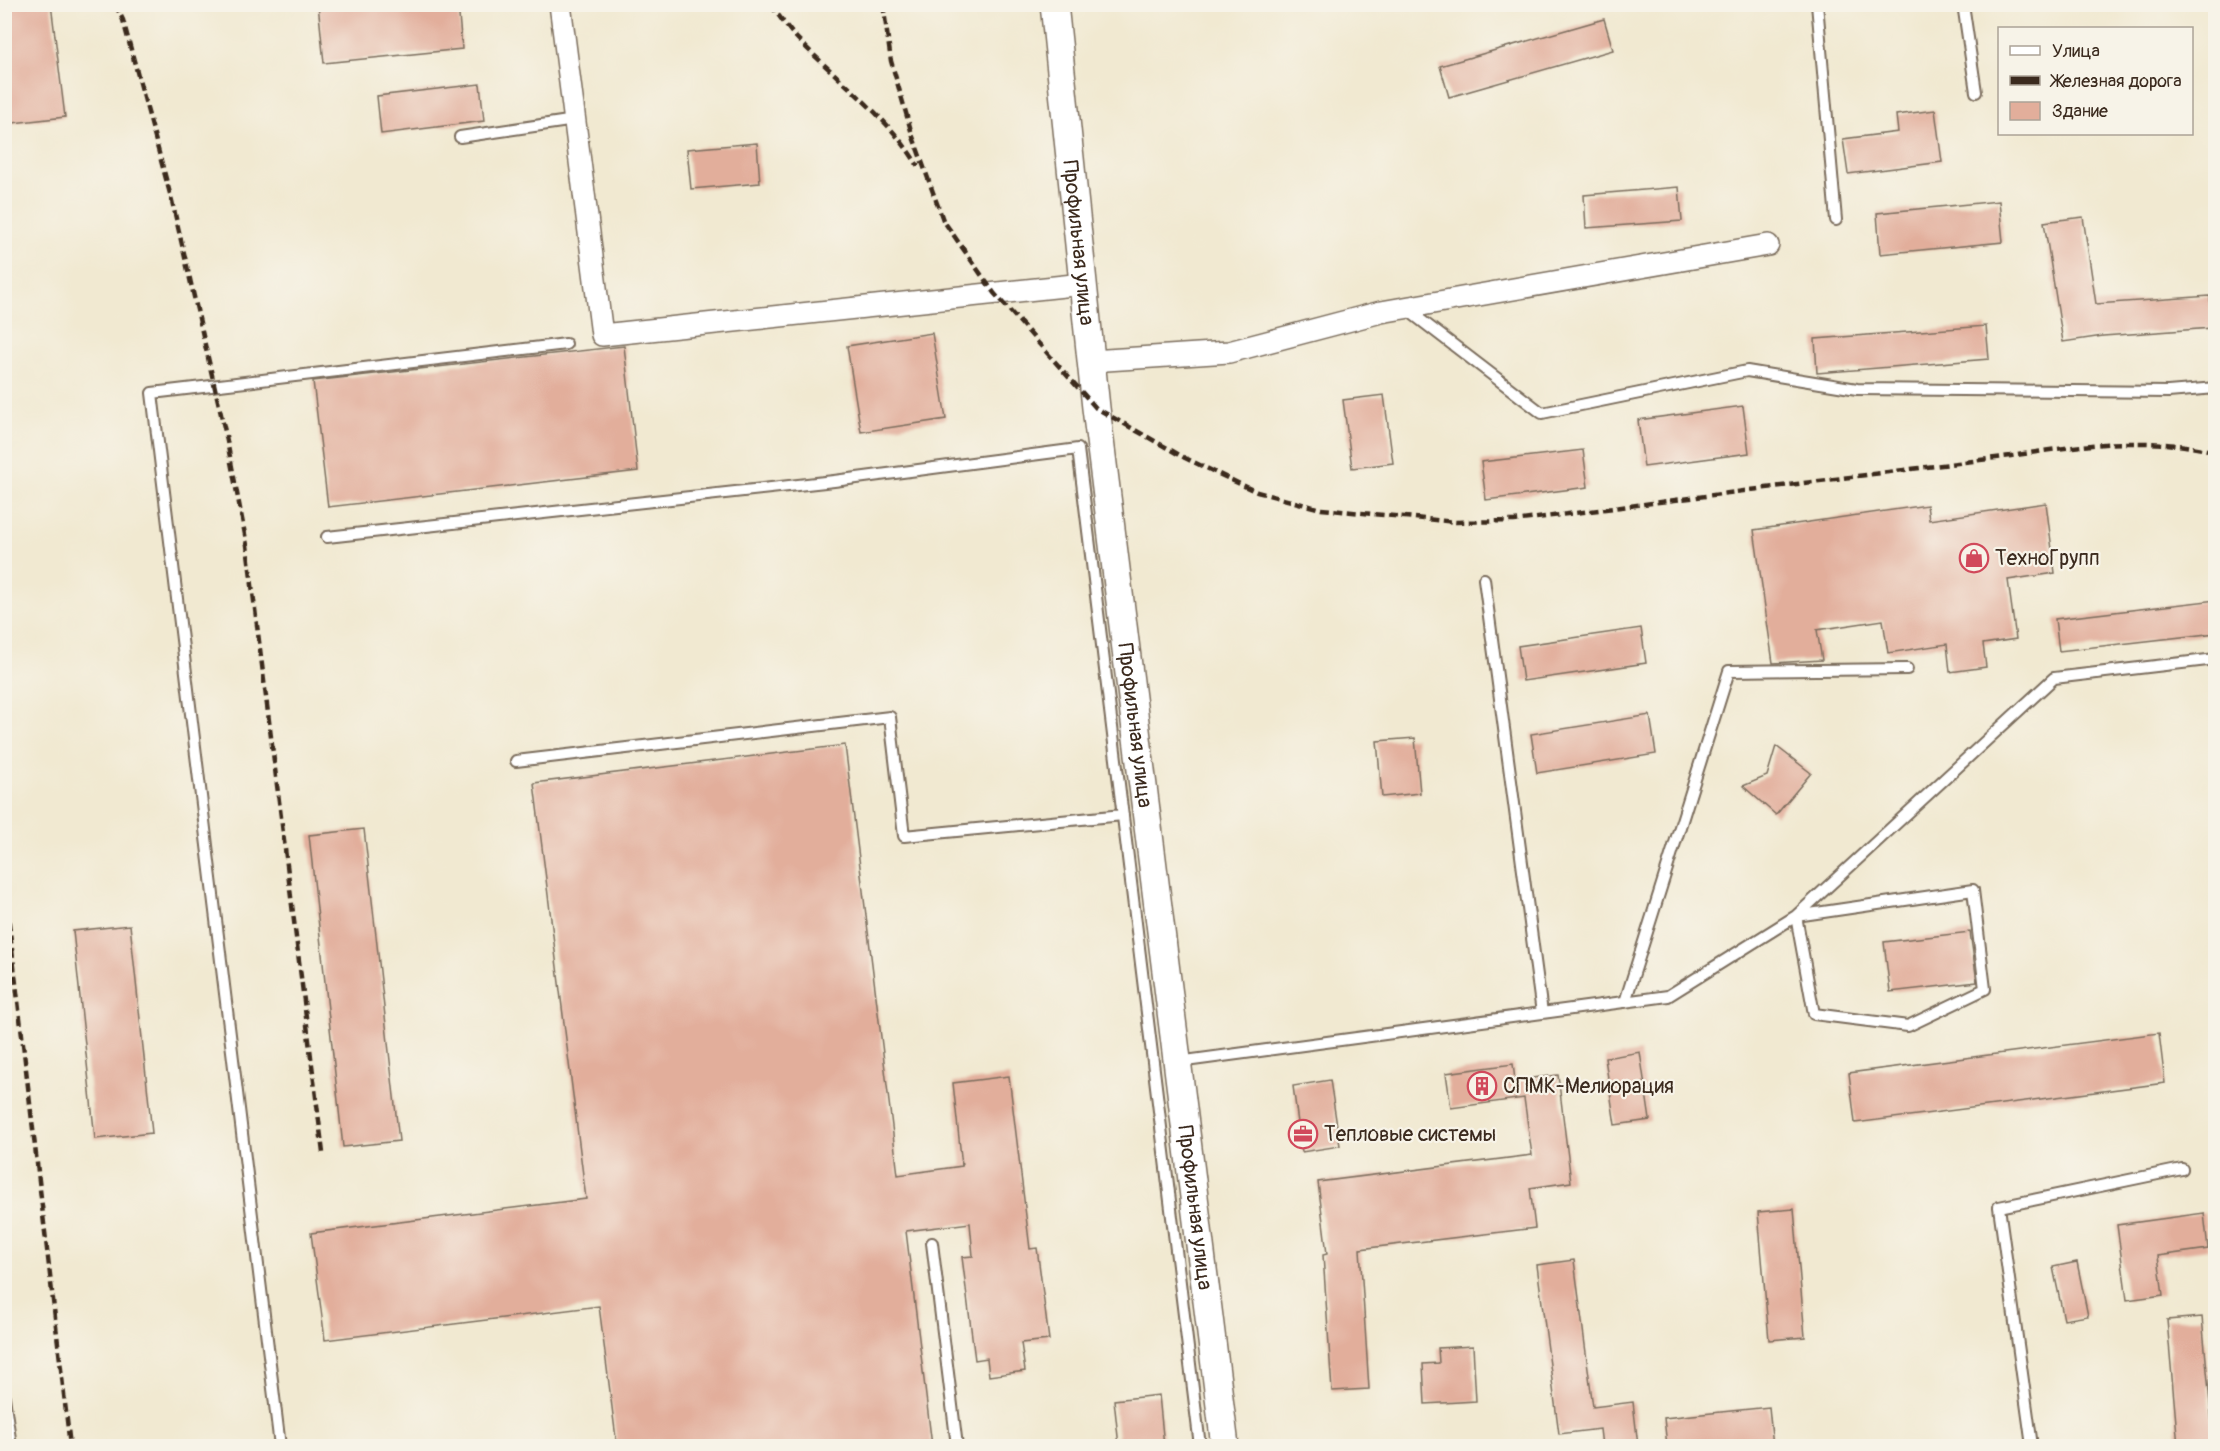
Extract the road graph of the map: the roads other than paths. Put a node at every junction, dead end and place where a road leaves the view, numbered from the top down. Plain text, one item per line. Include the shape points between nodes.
1 (560, 4) edge
2 (1054, 4) edge
3 (1817, 4) edge
4 (1963, 4) edge
5 (1976, 92) dead end
6 (575, 120) junction
7 (460, 137) dead end
8 (1836, 220) dead end
9 (1768, 245) dead end
10 (1083, 284) junction
11 (1404, 308) junction
12 (566, 344) dead end
13 (1091, 361) junction
14 (2216, 388) edge
15 (327, 537) dead end
16 (1484, 579) dead end
17 (2216, 659) edge
18 (1907, 669) dead end
19 (516, 760) dead end
20 (1123, 815) junction
21 (1796, 916) junction
22 (1626, 1002) junction
23 (1542, 1013) junction
24 (1177, 1062) junction
25 (2182, 1169) dead end
26 (932, 1244) dead end
27 (4, 1397) edge
28 (11, 1446) edge
29 (280, 1446) edge
30 (957, 1446) edge
31 (1200, 1446) edge
32 (1225, 1446) edge
33 (2032, 1446) edge

1 - 6 street
2 - 10 street, Профильная улица
3 - 8 lane
4 - 5 lane
6 - 7 lane
6 - 10 street via 602,335
9 - 11 street
10 - 13 street, Профильная улица
11 - 13 street via 1229,352
11 - 14 lane via 1542,413 1747,371 1857,389 2168,392
12 - 29 lane via 152,393
13 - 24 street, Профильная улица
15 - 20 lane via 834,481 1078,449
16 - 23 lane
17 - 21 lane via 2054,678
18 - 22 lane via 1729,671
19 - 20 lane via 890,717 904,836
20 - 31 lane
21 - 21 lane via 1973,890 1985,989 1908,1026 1814,1014
21 - 22 lane via 1668,996
22 - 23 lane
23 - 24 lane
24 - 32 street, Профильная улица
25 - 33 lane via 1999,1207
26 - 30 lane
27 - 28 lane

